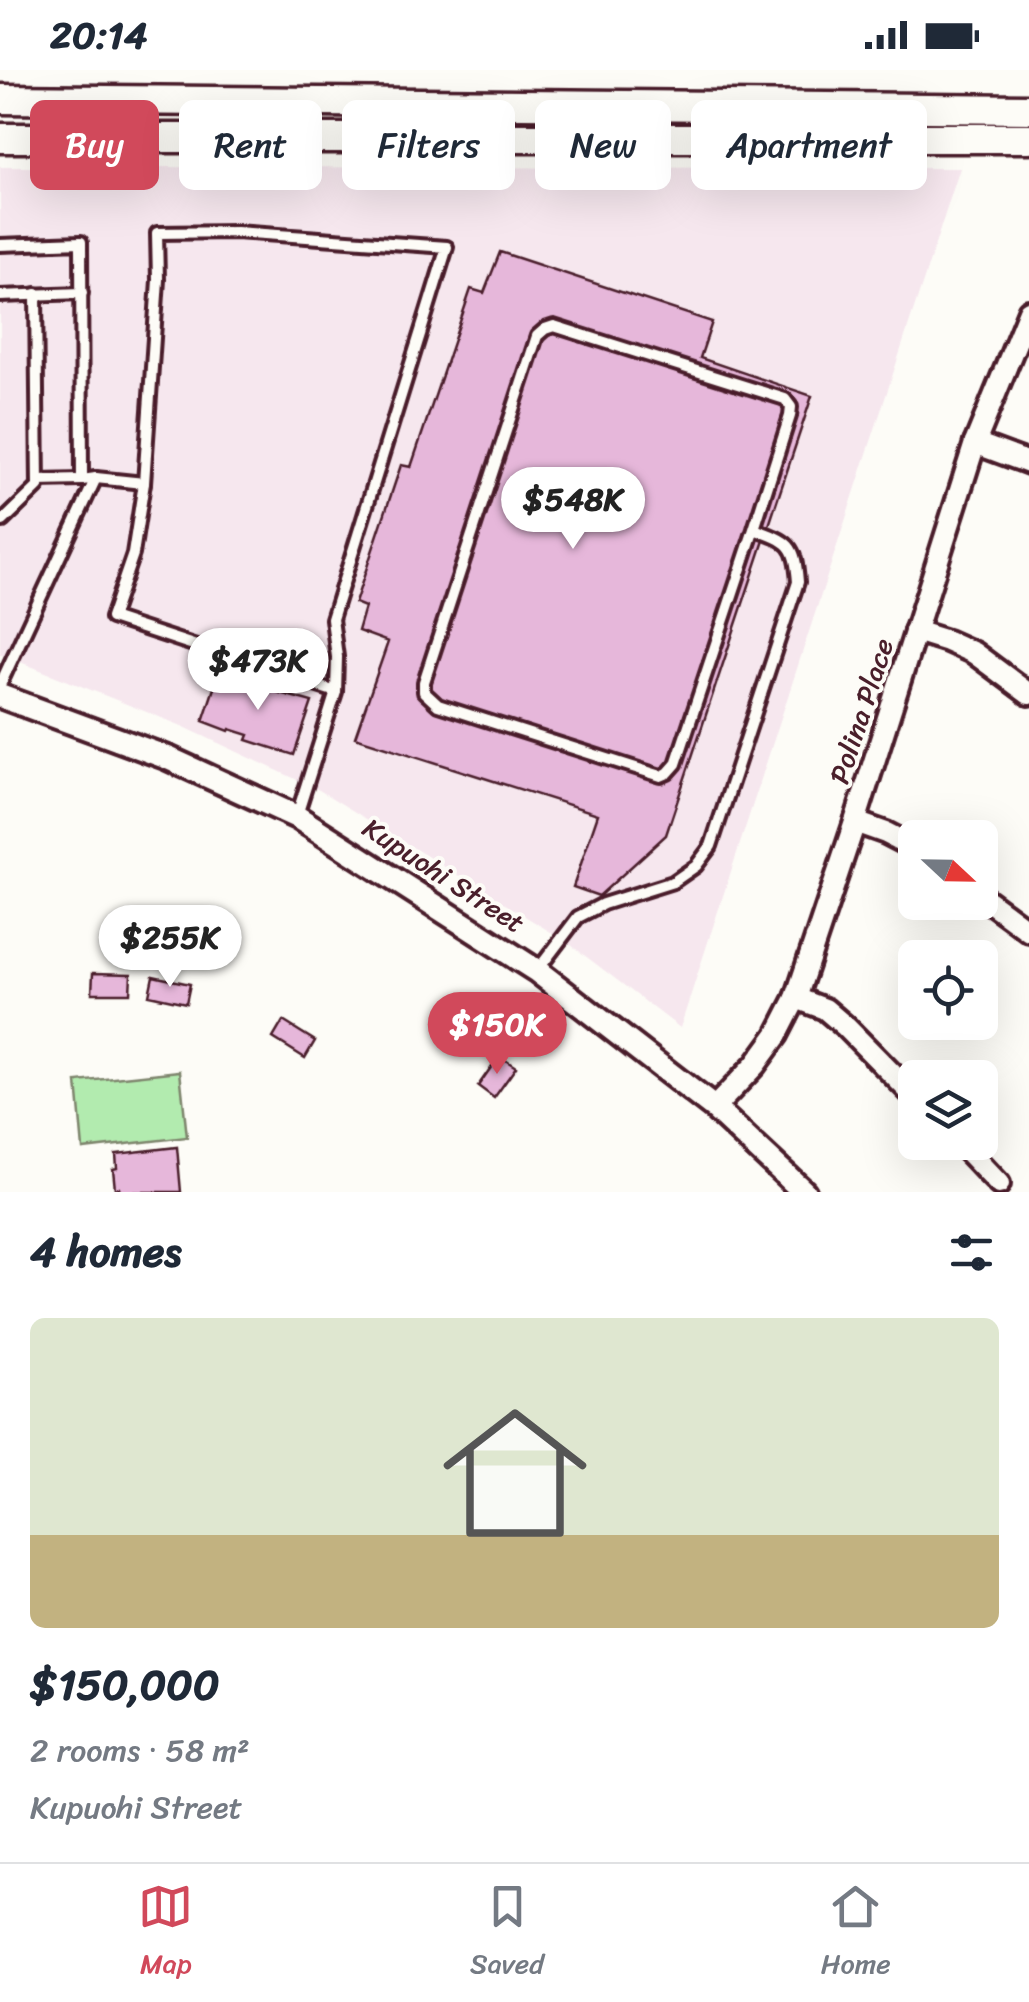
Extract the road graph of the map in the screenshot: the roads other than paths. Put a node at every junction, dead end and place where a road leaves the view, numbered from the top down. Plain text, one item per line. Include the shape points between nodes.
1 (0, 99) edge
2 (1029, 109) edge
3 (0, 138) edge
4 (1029, 138) edge
5 (0, 245) edge
6 (82, 293) junction
7 (36, 294) junction
8 (0, 296) edge
9 (1029, 311) edge
10 (974, 443) junction
11 (1029, 463) edge
12 (96, 478) junction
13 (82, 480) junction
14 (38, 482) junction
15 (144, 483) junction
16 (0, 521) edge
17 (754, 529) junction
18 (915, 630) junction
19 (0, 685) edge
20 (336, 692) junction
21 (1029, 694) edge
22 (0, 696) edge
23 (297, 816) junction
24 (855, 822) junction
25 (898, 839) edge
26 (998, 908) edge
27 (1029, 931) edge
28 (537, 971) junction
29 (796, 998) junction
30 (898, 1080) edge
31 (714, 1108) junction
32 (976, 1160) edge
33 (999, 1184) dead end
34 (804, 1192) edge

1 - 2 main road
3 - 4 main road
5 - 6 lane via 82,242
6 - 7 lane
6 - 13 lane
7 - 8 lane
7 - 14 lane
9 - 10 street, Polina Place
10 - 11 street
10 - 18 street, Polina Place
12 - 13 lane
12 - 15 lane
12 - 19 lane
13 - 14 lane
14 - 16 lane
15 - 20 lane via 133,554 112,618
15 - 20 lane via 157,233 447,247 332,619
17 - 17 lane via 790,416 786,400 554,326 545,329 537,336 424,692 438,706 668,773
17 - 28 lane via 793,550 798,582 711,846 673,882 578,917
18 - 21 street via 974,654
18 - 24 street, Polina Place
20 - 23 lane
22 - 23 street, Kupuohi Street via 168,758
23 - 28 street, Kupuohi Street
24 - 25 street
24 - 29 street, Polina Place
26 - 27 street
28 - 31 street, Kupuohi Street
29 - 30 street via 825,1009
29 - 31 street, Polina Place via 778,1035
31 - 34 street, Kupuohi Street
32 - 33 street

